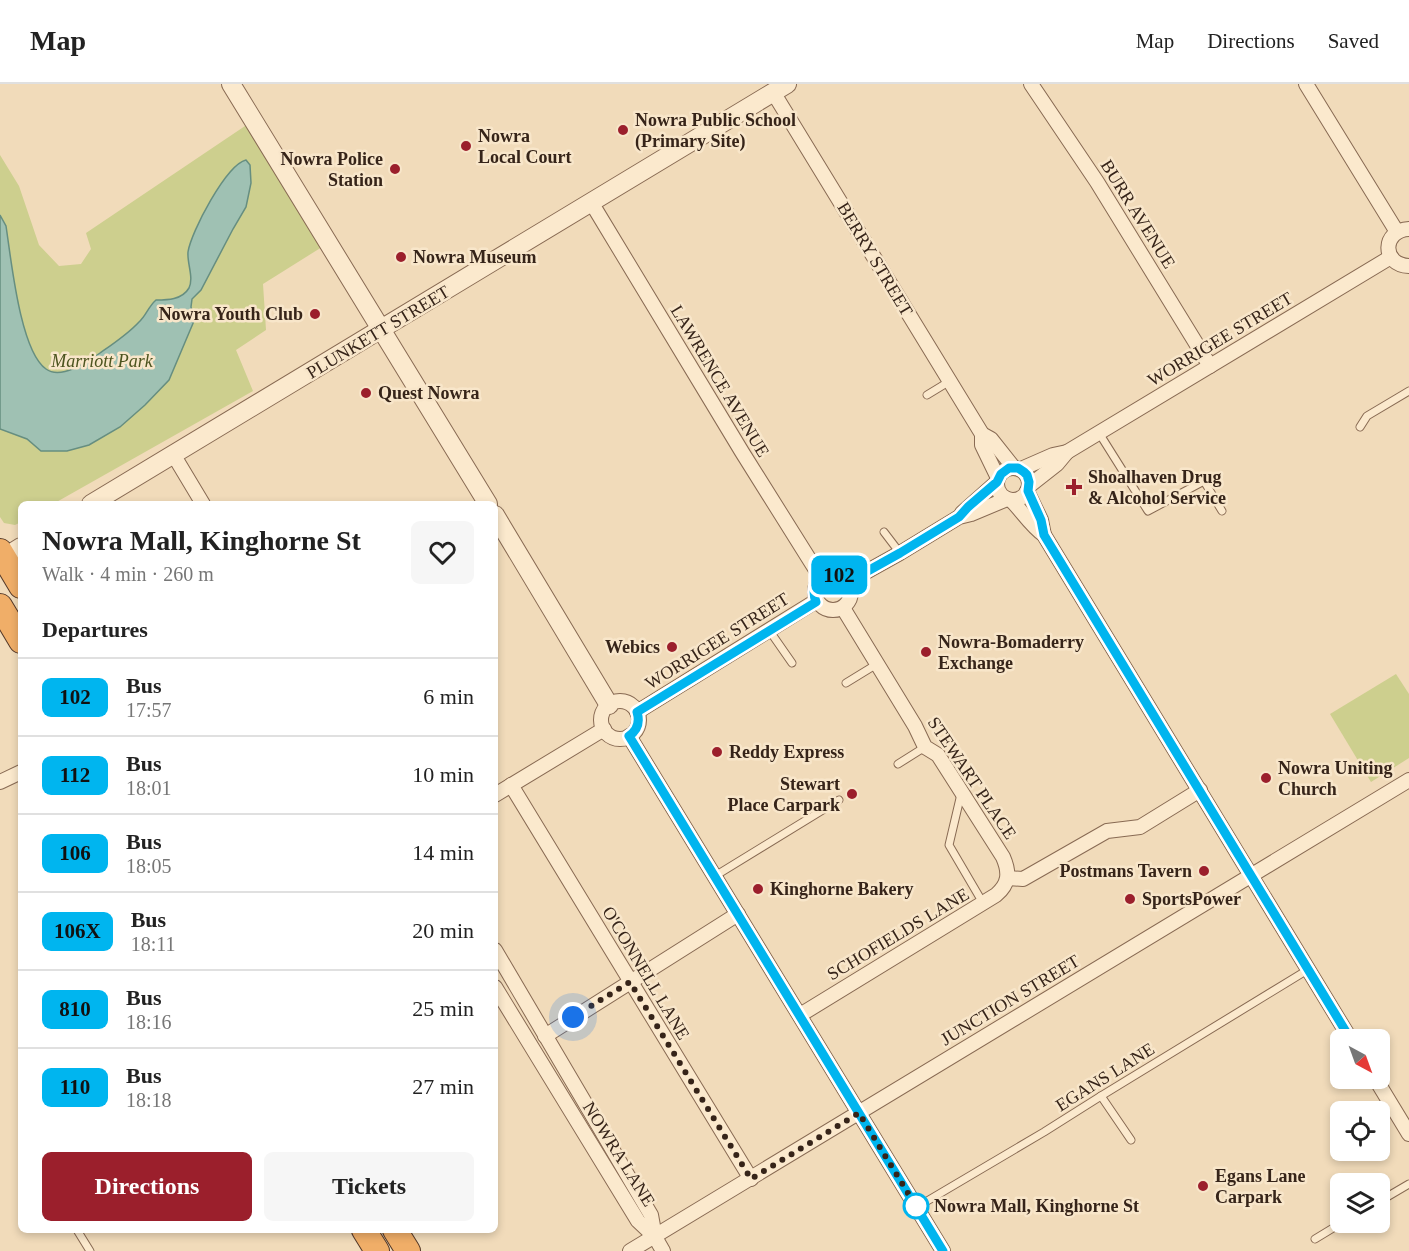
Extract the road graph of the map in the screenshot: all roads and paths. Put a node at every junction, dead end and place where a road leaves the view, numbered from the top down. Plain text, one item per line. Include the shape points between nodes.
1 (231, 84) edge
2 (1031, 84) edge
3 (1306, 84) edge
4 (776, 87) edge
5 (591, 202) junction
6 (1403, 230) edge
7 (1391, 257) junction
8 (1409, 266) edge
9 (382, 330) junction
10 (1209, 366) junction
11 (950, 381) junction
12 (1409, 391) edge
13 (927, 395) dead end
14 (1360, 427) dead end
15 (1099, 433) junction
16 (982, 434) junction
17 (1067, 452) junction
18 (173, 454) junction
19 (1017, 469) junction
20 (998, 480) junction
21 (1028, 488) junction
22 (1009, 499) junction
23 (96, 501) edge
24 (201, 501) edge
25 (486, 501) edge
26 (1222, 511) dead end
27 (959, 517) junction
28 (498, 520) edge
29 (884, 532) dead end
30 (1044, 535) junction
31 (900, 553) junction
32 (6, 554) edge
33 (821, 578) junction
34 (18, 580) edge
35 (848, 582) junction
36 (816, 602) junction
37 (0, 606) edge
38 (843, 608) junction
39 (769, 630) junction
40 (18, 636) edge
41 (792, 663) dead end
42 (877, 664) junction
43 (846, 683) dead end
44 (609, 705) junction
45 (637, 712) junction
46 (604, 729) junction
47 (629, 736) junction
48 (925, 747) junction
49 (898, 764) dead end
50 (18, 773) edge
51 (1409, 780) edge
52 (0, 782) edge
53 (511, 785) junction
54 (1200, 790) junction
55 (962, 792) junction
56 (498, 793) edge
57 (839, 800) dead end
58 (1251, 875) junction
59 (715, 876) junction
60 (1008, 878) junction
61 (983, 903) junction
62 (738, 914) junction
63 (498, 955) edge
64 (1308, 969) junction
65 (630, 982) junction
66 (498, 989) edge
67 (498, 992) edge
68 (529, 1010) junction
69 (800, 1015) junction
70 (1344, 1029) edge
71 (545, 1036) junction
72 (1382, 1089) edge
73 (1101, 1096) junction
74 (859, 1113) junction
75 (1409, 1134) edge
76 (1131, 1140) dead end
77 (751, 1179) junction
78 (1409, 1184) edge
79 (1390, 1195) edge
80 (917, 1208) junction
81 (1330, 1230) edge
82 (78, 1233) edge
83 (366, 1233) edge
84 (397, 1233) edge
85 (655, 1236) junction
86 (1315, 1239) dead end
87 (90, 1251) edge
88 (377, 1251) edge
89 (408, 1251) edge
90 (630, 1251) edge
91 (663, 1251) edge
92 (943, 1251) edge

1 - 9 street
2 - 10 street, BURR AVENUE via 1097,182
3 - 6 street
4 - 5 street, PLUNKETT STREET
4 - 11 street, BERRY STREET
5 - 9 street, PLUNKETT STREET
5 - 33 street, LAWRENCE AVENUE
6 - 7 street via 1389,240
7 - 8 street via 1399,265
7 - 10 street, WORRIGEE STREET
9 - 18 street, PLUNKETT STREET
9 - 25 street
10 - 15 street, WORRIGEE STREET
11 - 13 lane
11 - 16 street, BERRY STREET
12 - 14 lane via 1367,416
15 - 17 street, WORRIGEE STREET
15 - 26 lane via 1148,511 1204,481
16 - 19 street, BERRY STREET
16 - 20 street, BERRY STREET via 982,445
17 - 19 street, WORRIGEE STREET
17 - 21 street, WORRIGEE STREET
18 - 23 street, PLUNKETT STREET
18 - 24 street
19 - 20 street via 1004,470
19 - 21 street via 1028,478
20 - 22 street via 999,492
20 - 27 street
21 - 22 street via 1019,499
21 - 30 street
22 - 27 street
22 - 30 street
27 - 31 street
28 - 44 street
29 - 31 lane
30 - 54 street
31 - 35 street
32 - 34 highway
33 - 35 street via 839,575
33 - 36 street via 815,586
35 - 38 street via 850,599
36 - 38 street via 828,610
36 - 39 street, WORRIGEE STREET
37 - 40 highway
38 - 42 street, STEWART PLACE
39 - 41 lane
39 - 45 street, WORRIGEE STREET
42 - 43 lane
42 - 48 street, STEWART PLACE
44 - 45 street via 625,702
44 - 46 street via 602,719
45 - 47 street via 639,723
46 - 47 street via 615,738
46 - 53 street
47 - 59 street
48 - 49 lane
48 - 55 street, STEWART PLACE via 938,755
50 - 52 street
51 - 58 street, JUNCTION STREET
53 - 56 street
53 - 65 street, O'CONNELL LANE
54 - 58 street
54 - 60 street via 1140,827 1107,831 1023,879
55 - 60 street, STEWART PLACE via 1003,857
55 - 61 lane via 949,845
57 - 59 lane
58 - 64 street
58 - 74 street, JUNCTION STREET
59 - 62 street
60 - 61 street, SCHOFIELDS LANE via 999,892
61 - 69 street, SCHOFIELDS LANE
62 - 65 street
62 - 69 street
63 - 68 street, NOWRA LANE
64 - 70 street
64 - 73 lane, EGANS LANE
65 - 71 street
65 - 77 street, O'CONNELL LANE
66 - 68 street, NOWRA LANE
67 - 85 street, NOWRA LANE via 638,1221
68 - 71 street, NOWRA LANE
69 - 74 street
71 - 85 street, NOWRA LANE via 651,1215
72 - 75 street
73 - 76 lane
73 - 80 lane, EGANS LANE
74 - 77 street, JUNCTION STREET
74 - 80 street
77 - 85 street, JUNCTION STREET
78 - 79 lane
80 - 92 street
81 - 86 lane
82 - 87 lane
83 - 88 highway
84 - 89 highway
85 - 90 street, JUNCTION STREET
85 - 91 street

